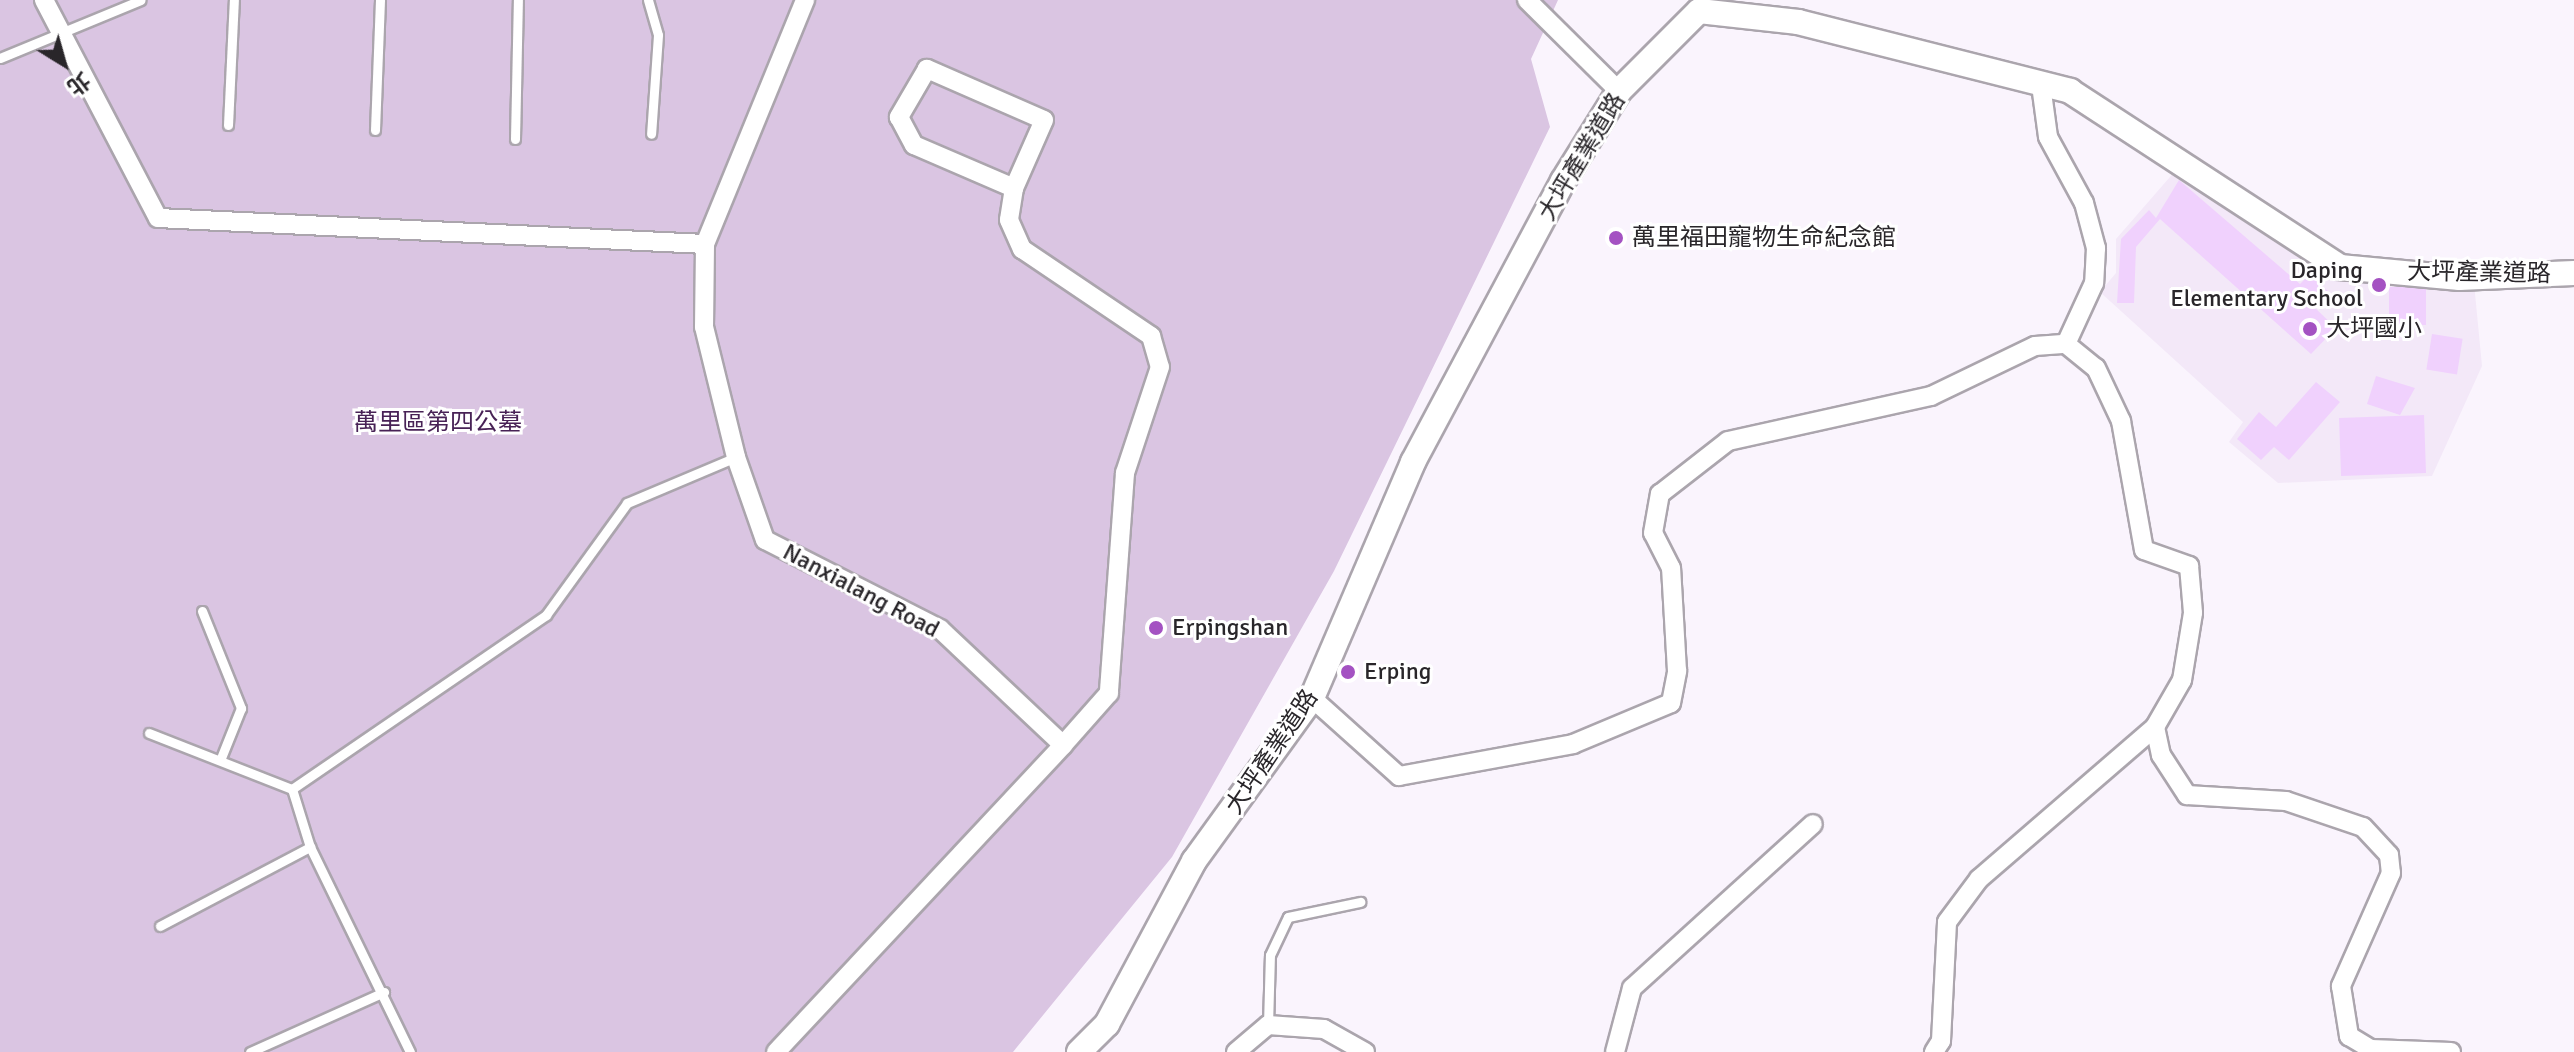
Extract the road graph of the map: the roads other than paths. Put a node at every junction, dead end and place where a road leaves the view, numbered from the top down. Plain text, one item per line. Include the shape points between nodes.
1 (44, 0) edge
2 (141, 0) edge
3 (234, 0) edge
4 (380, 0) edge
5 (518, 0) edge
6 (648, 0) edge
7 (805, 0) edge
8 (1527, 0) edge
9 (1701, 6) edge
10 (63, 38) junction
11 (0, 58) edge
12 (2041, 85) junction
13 (1619, 91) junction
14 (228, 125) dead end
15 (375, 130) dead end
16 (651, 134) dead end
17 (515, 139) dead end
18 (1014, 188) junction
19 (705, 244) junction
20 (2574, 273) edge
21 (2066, 344) junction
22 (736, 457) junction
23 (202, 611) dead end
24 (1312, 698) junction
25 (2155, 727) junction
26 (149, 733) dead end
27 (1063, 745) junction
28 (221, 758) junction
29 (292, 789) junction
30 (1813, 824) dead end
31 (310, 847) junction
32 (1360, 902) dead end
33 (160, 926) dead end
34 (384, 992) junction
35 (1268, 1025) junction
36 (250, 1052) edge
37 (410, 1052) edge
38 (776, 1052) edge
39 (1079, 1052) edge
40 (1236, 1052) edge
41 (1365, 1052) edge
42 (1615, 1052) edge
43 (1934, 1052) edge
44 (2451, 1052) edge

1 - 10 street
2 - 10 lane
3 - 14 lane
4 - 15 lane
5 - 17 lane
6 - 16 lane via 658,35
7 - 19 street, Nanxialang Road
8 - 13 street
9 - 12 street, 大坪產業道路 via 1978,62
9 - 13 street, 大坪產業道路
10 - 11 lane
10 - 19 street via 158,218
12 - 20 street, 大坪產業道路 via 2070,91 2121,122 2304,250 2340,267 2459,278
12 - 21 street via 2048,137 2084,203 2096,248 2094,283
13 - 24 street, 大坪產業道路 via 1563,181 1413,462
18 - 18 street via 914,145 899,117 927,69 1044,120
18 - 27 street via 1009,220 1022,249 1151,336 1160,367 1125,473 1109,693
19 - 22 street, Nanxialang Road via 704,327
21 - 24 street via 2035,346 1931,396 1728,441 1660,494 1653,533 1671,568 1677,671 1671,703 1573,744 1399,776
21 - 25 street via 2096,368 2121,421 2144,550 2189,566 2193,613 2182,680
22 - 27 street, Nanxialang Road via 765,540 940,629
22 - 29 lane via 627,503 546,615
23 - 28 lane via 241,708
24 - 39 street, 大坪產業道路 via 1194,861 1107,1024
25 - 43 street via 1979,879 1947,922 1941,1041
25 - 44 street via 2161,755 2187,795 2286,801 2333,814 2363,827 2389,855 2384,894 2357,937 2341,986 2349,1036 2371,1049
26 - 28 lane
27 - 38 street
28 - 29 lane
29 - 31 lane
30 - 42 street via 1632,988
31 - 33 lane
31 - 34 lane
32 - 35 lane via 1288,917 1270,955
34 - 36 lane
34 - 37 lane
35 - 40 street
35 - 41 street via 1324,1029

